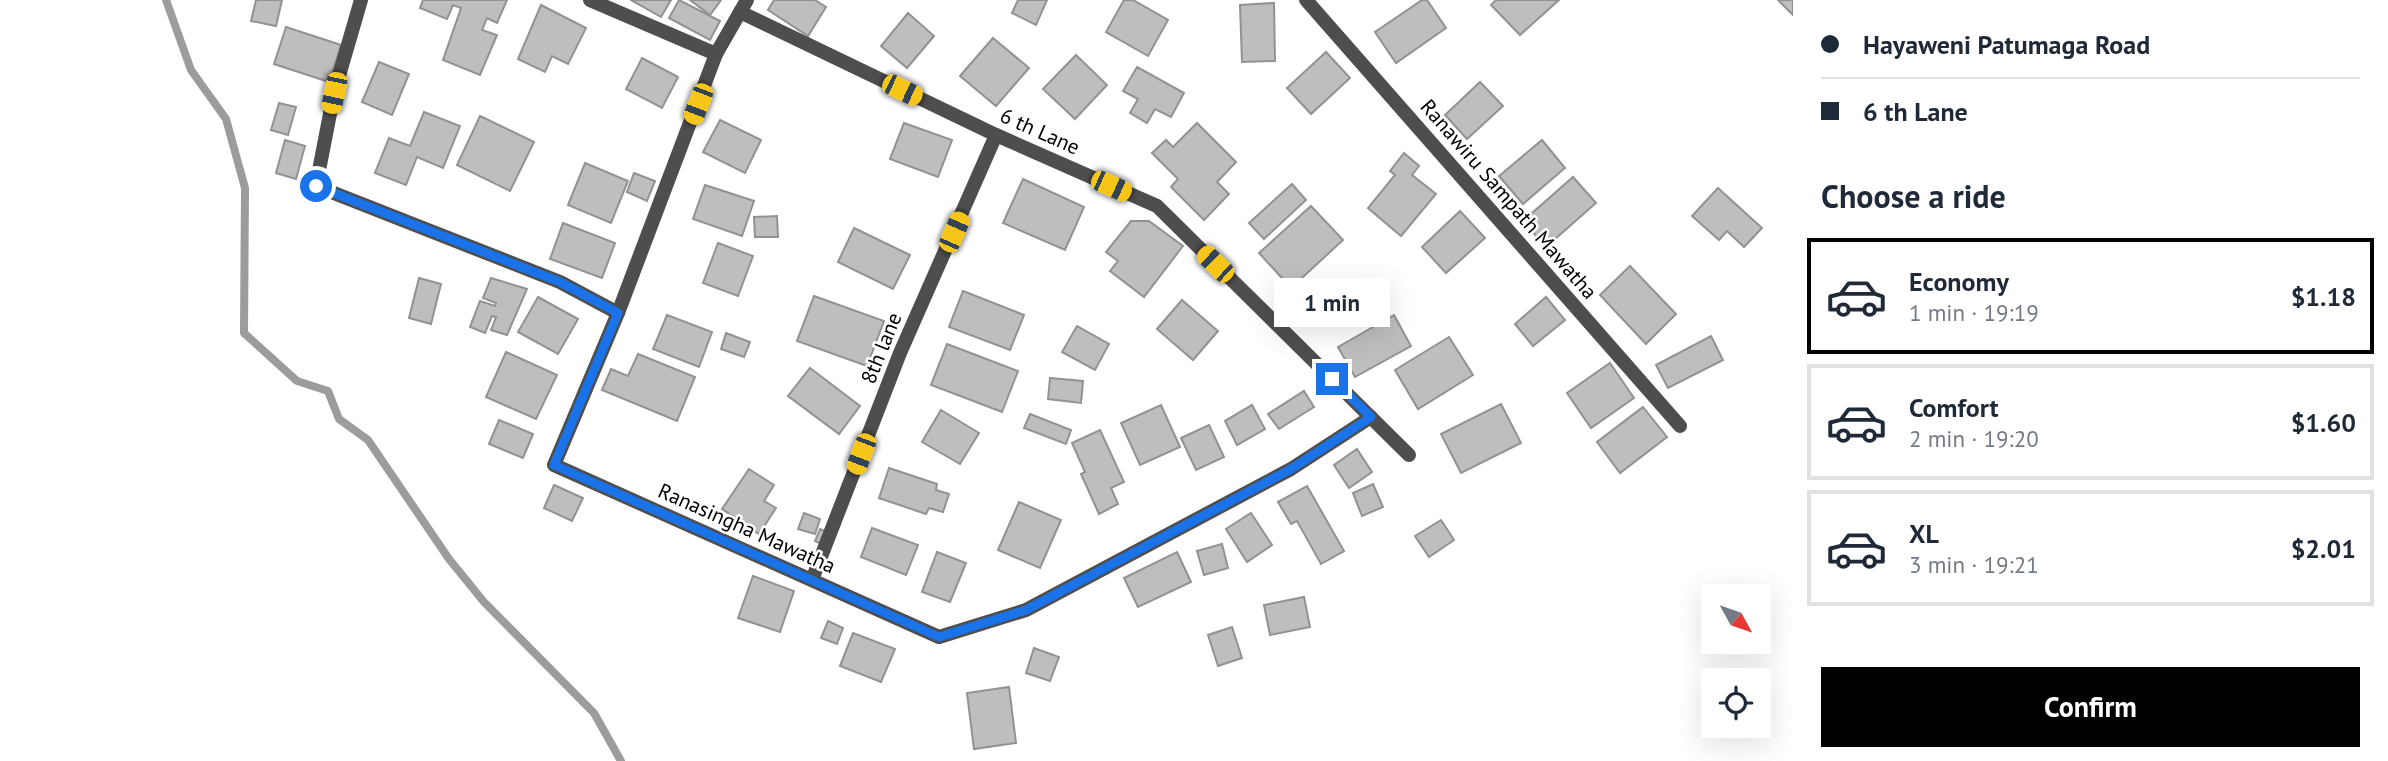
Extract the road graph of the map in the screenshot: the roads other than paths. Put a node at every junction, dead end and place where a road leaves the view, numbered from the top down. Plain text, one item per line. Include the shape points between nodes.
1 (361, 0) edge
2 (590, 0) edge
3 (1306, 0) edge
4 (743, 6) edge
5 (716, 54) junction
6 (996, 135) junction
7 (618, 313) junction
8 (1371, 417) junction
9 (1680, 426) dead end
10 (1409, 455) dead end
11 (812, 580) junction

1 - 7 street via 334,93 316,186 560,282
2 - 5 street
3 - 9 street, Ranawiru Sampath Mawatha
4 - 5 street, Ranasingha Mawatha
4 - 6 street, 6 th Lane
5 - 7 street, Ranasingha Mawatha
6 - 8 street, 6 th Lane via 1157,206
6 - 11 street, 8th lane via 900,353
7 - 11 street, Ranasingha Mawatha via 554,465
8 - 10 street, 6 th Lane
8 - 11 street, Ranasingha Mawatha via 1291,469 1026,610 939,637

